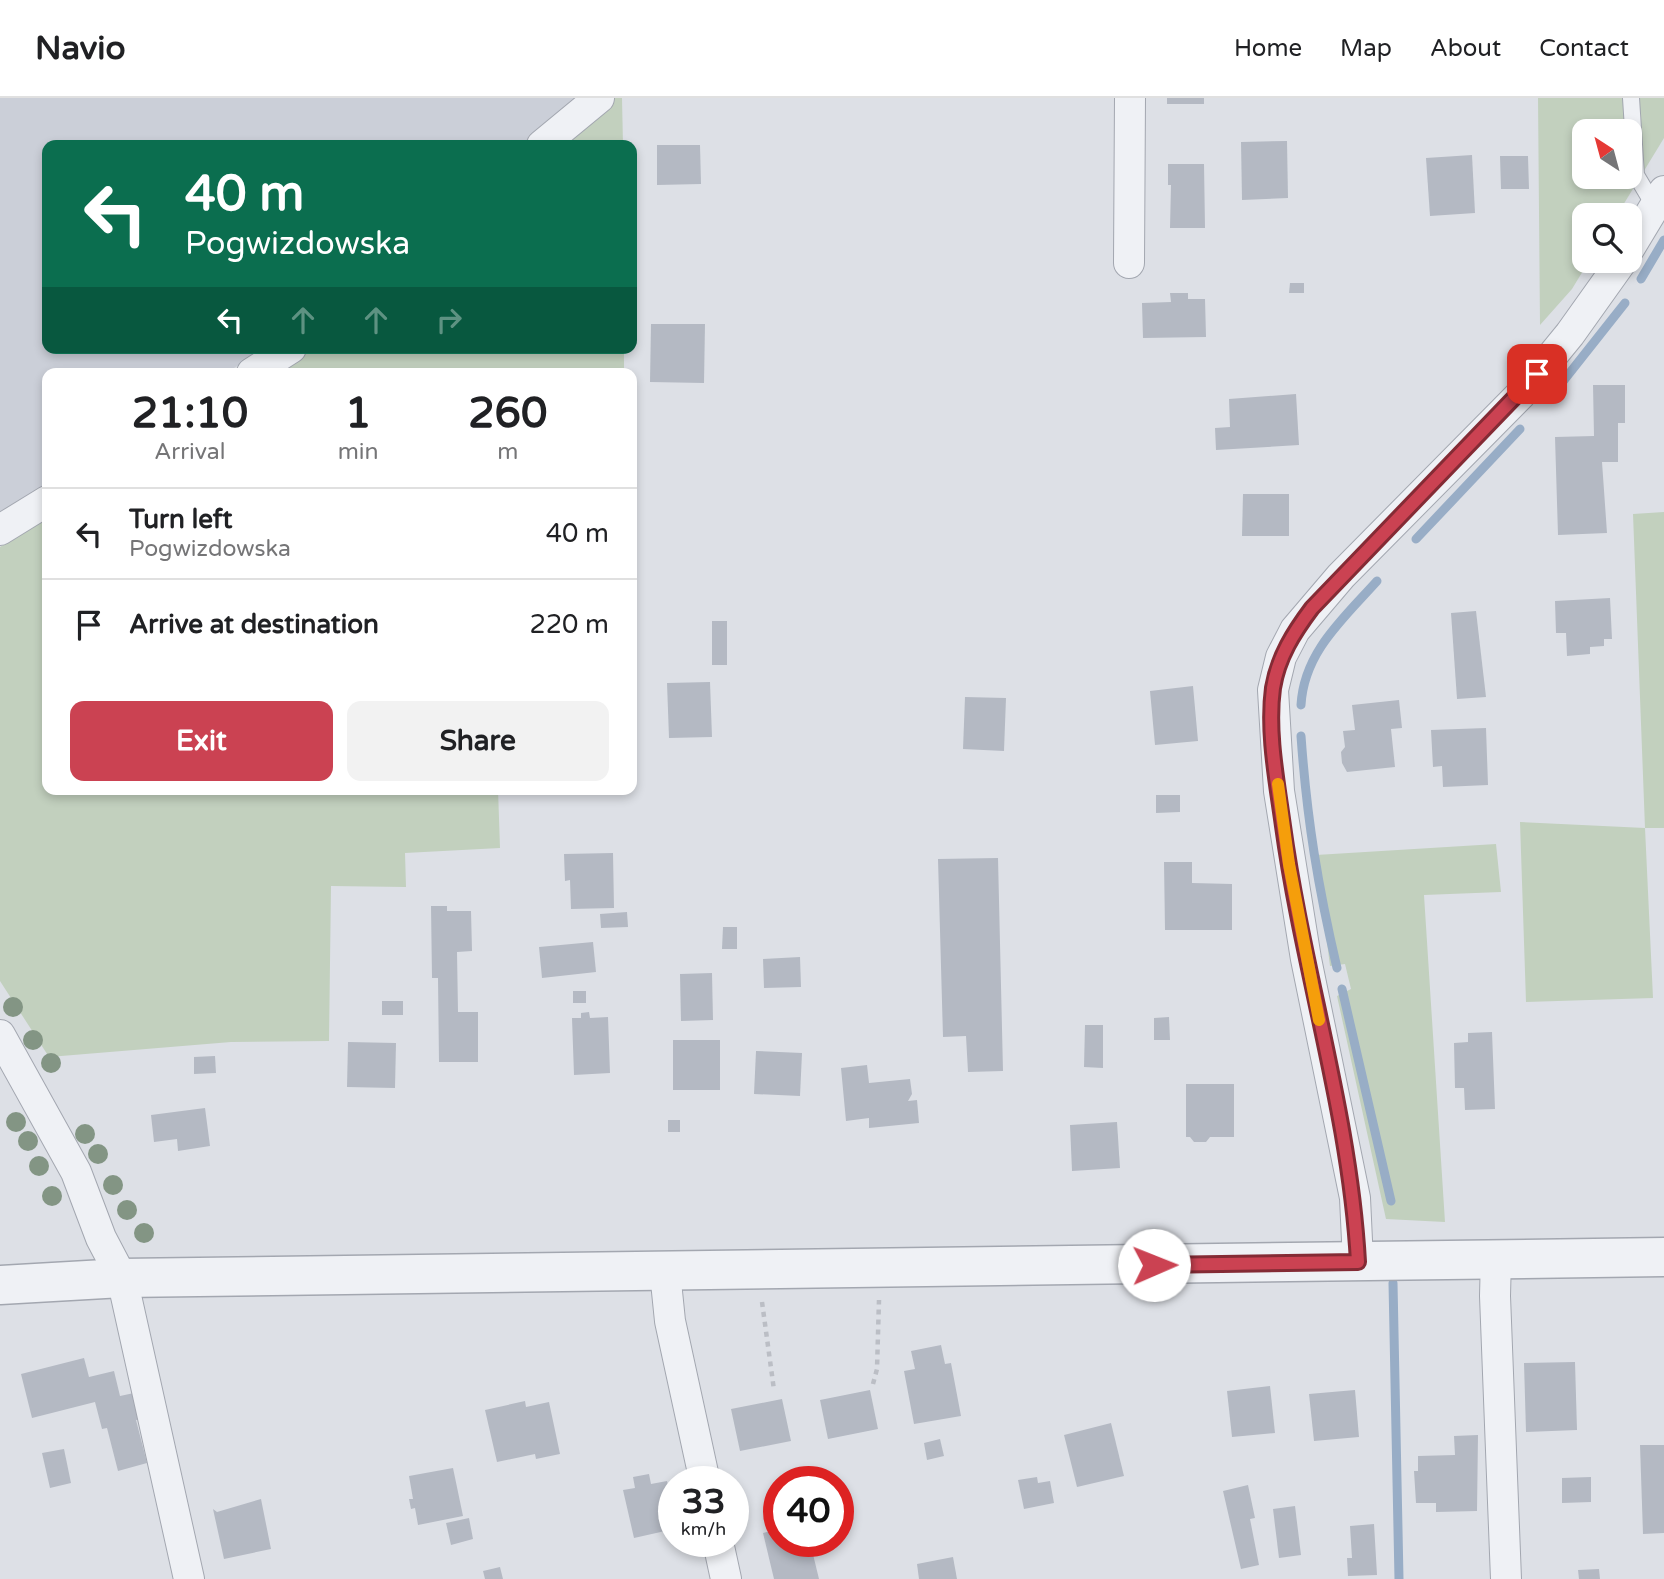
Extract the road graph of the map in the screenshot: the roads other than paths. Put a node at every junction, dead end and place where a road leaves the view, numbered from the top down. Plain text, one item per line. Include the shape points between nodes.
1 (599, 98) edge
2 (1130, 98) edge
3 (1631, 98) edge
4 (548, 140) edge
5 (1659, 199) edge
6 (1642, 227) edge
7 (1129, 263) dead end
8 (1613, 273) edge
9 (283, 354) edge
10 (261, 368) edge
11 (42, 504) edge
12 (0, 530) edge
13 (0, 1035) edge
14 (1496, 1257) junction
15 (1664, 1257) edge
16 (1358, 1262) junction
17 (664, 1272) junction
18 (122, 1278) junction
19 (0, 1285) edge
20 (702, 1466) edge
21 (721, 1557) edge
22 (189, 1579) edge
23 (726, 1579) edge
24 (1506, 1579) edge

1 - 4 street
2 - 7 street
3 - 5 lane via 1636,175
5 - 6 street
8 - 16 street via 1520,395 1327,592 1295,631 1281,657 1273,690 1279,791 1306,959 1355,1198
9 - 10 street
11 - 12 street
13 - 18 street via 76,1172
14 - 15 street
14 - 16 street
14 - 24 street
16 - 17 street
17 - 18 street
17 - 20 street
18 - 19 street
18 - 22 street
21 - 23 street

